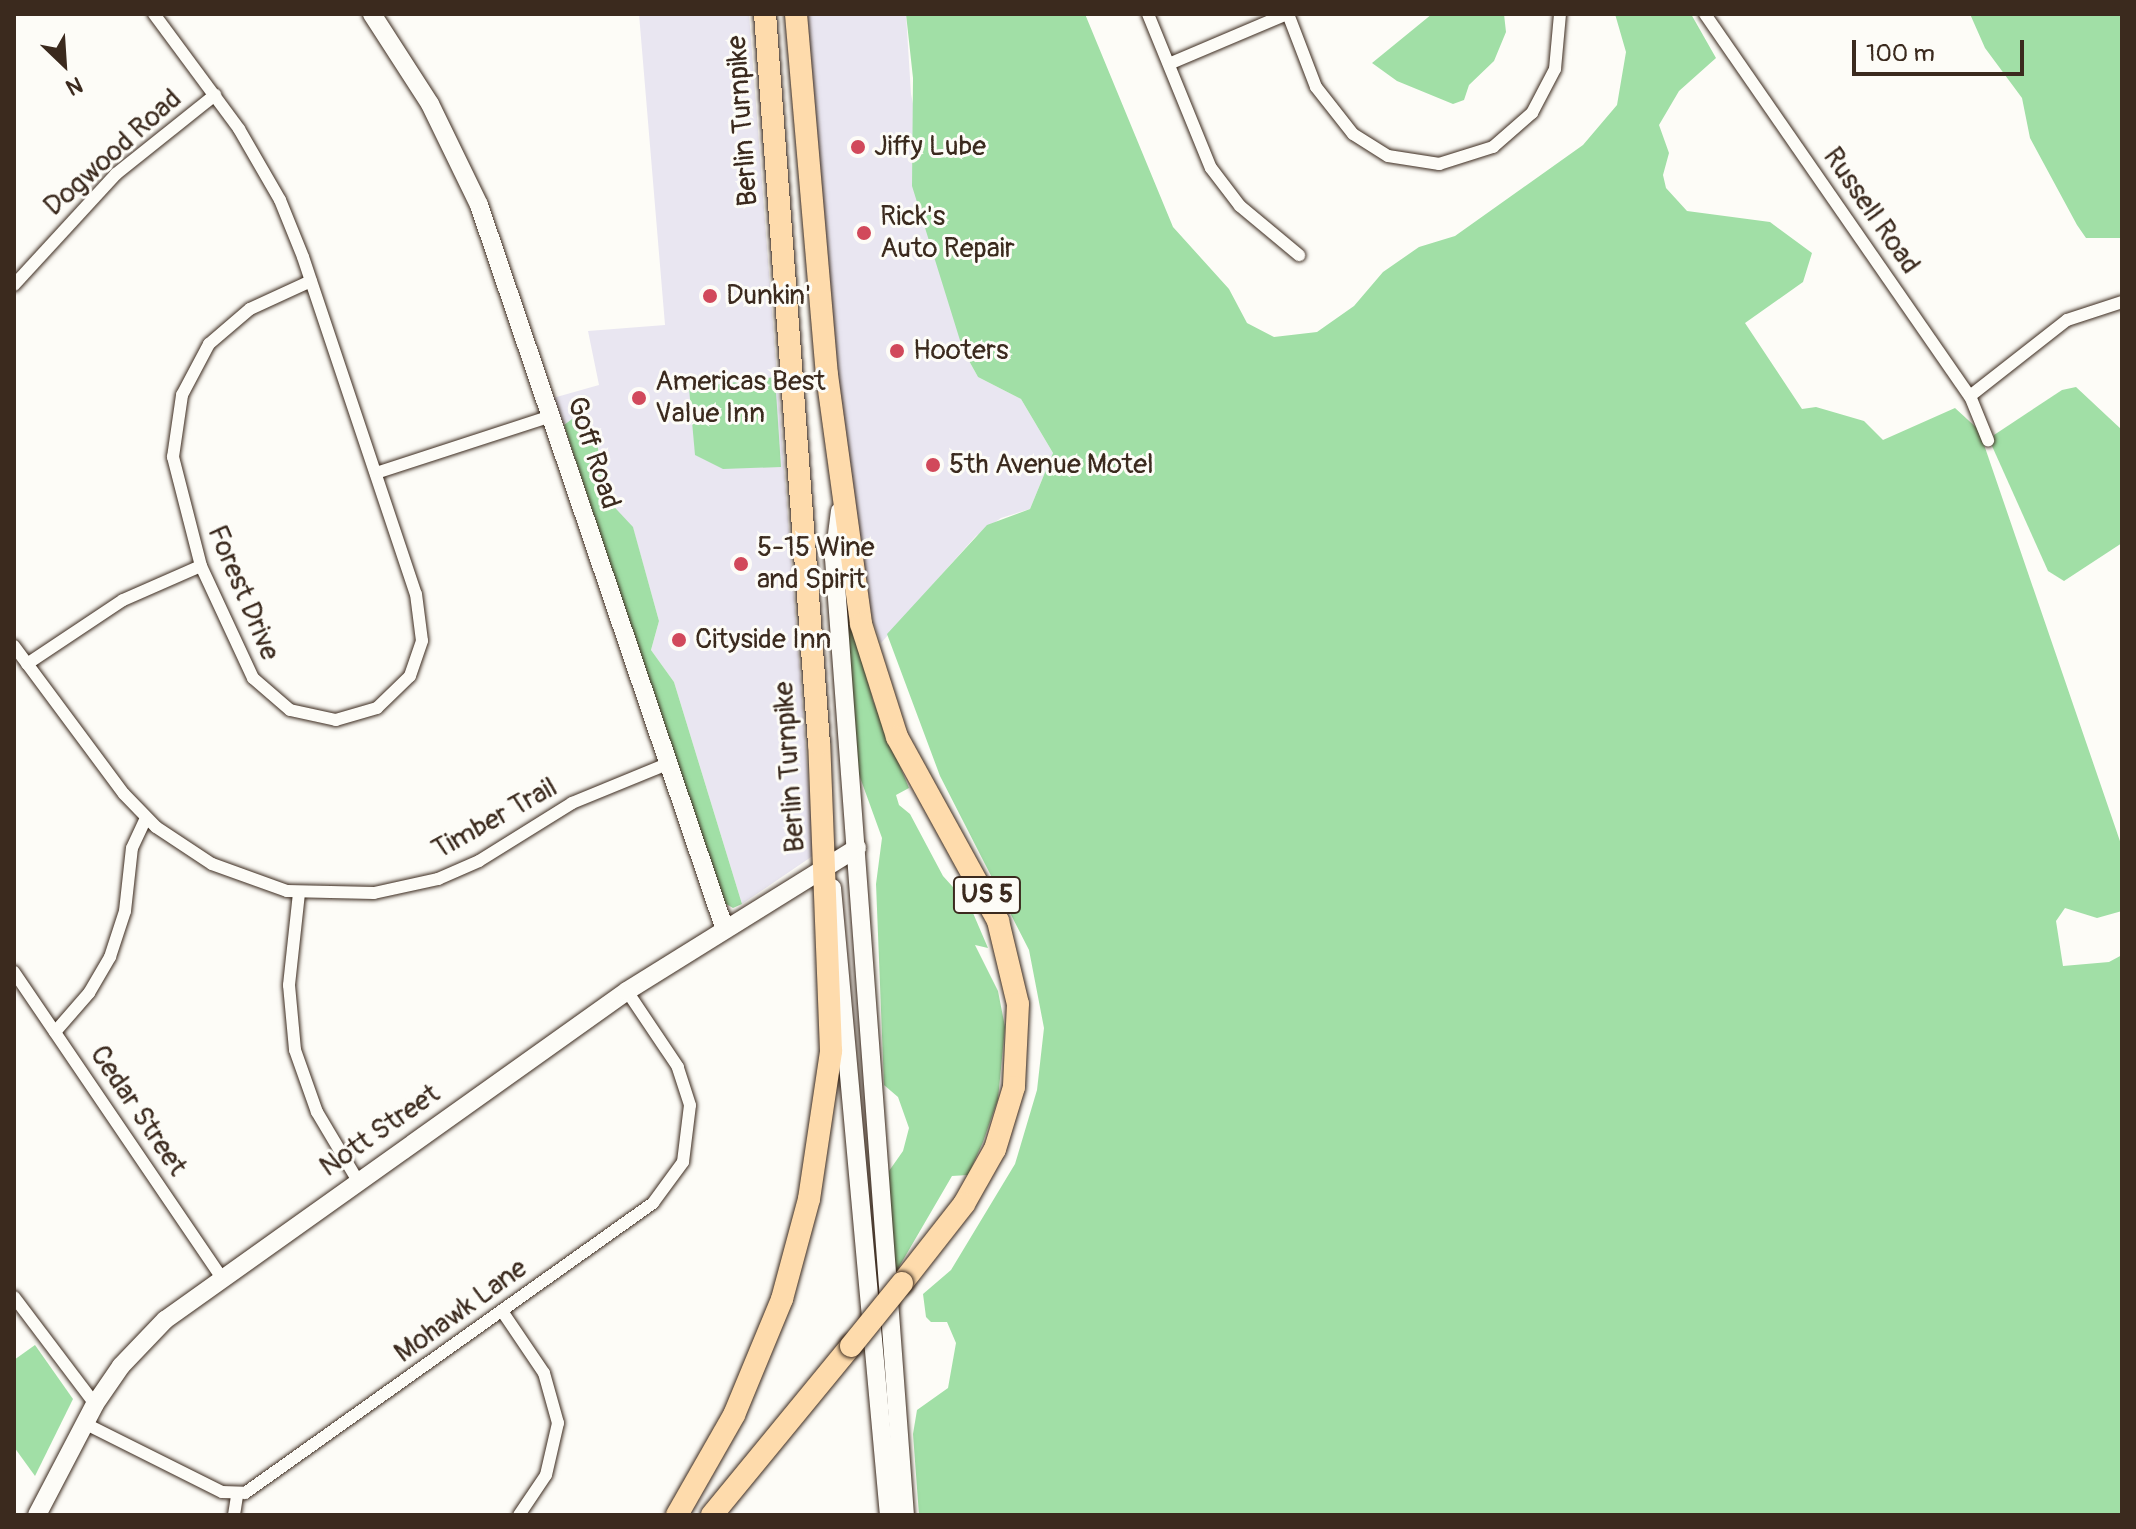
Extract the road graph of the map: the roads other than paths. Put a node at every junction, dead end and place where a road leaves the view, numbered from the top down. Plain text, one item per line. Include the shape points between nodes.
1 (154, 14) edge
2 (375, 14) edge
3 (765, 14) edge
4 (796, 14) edge
5 (1148, 14) edge
6 (1287, 14) edge
7 (1560, 14) edge
8 (1705, 14) edge
9 (1169, 64) junction
10 (215, 95) junction
11 (1299, 255) dead end
12 (311, 281) junction
13 (14, 285) edge
14 (2122, 302) edge
15 (1970, 396) junction
16 (551, 416) junction
17 (1988, 440) dead end
18 (376, 473) junction
19 (842, 500) junction
20 (201, 566) junction
21 (14, 646) edge
22 (27, 664) junction
23 (667, 764) junction
24 (146, 818) junction
25 (857, 848) junction
26 (827, 865) junction
27 (299, 893) junction
28 (724, 927) junction
29 (14, 972) edge
30 (627, 991) junction
31 (55, 1032) junction
32 (358, 1181) junction
33 (222, 1278) junction
34 (14, 1297) edge
35 (502, 1311) junction
36 (95, 1404) junction
37 (84, 1423) junction
38 (237, 1495) junction
39 (37, 1515) edge
40 (234, 1515) edge
41 (519, 1515) edge
42 (677, 1515) edge
43 (712, 1515) edge
44 (889, 1515) edge
45 (905, 1515) edge

1 - 10 street, Forest Drive
2 - 16 street, Goff Road via 422,89 469,181
3 - 26 highway, Berlin Turnpike
4 - 19 highway, US 5
5 - 9 street
6 - 7 street via 1316,87 1353,134 1388,156 1439,164 1493,147 1532,113 1555,69
6 - 9 street
8 - 15 street, Russell Road
9 - 11 street via 1211,168 1240,206
10 - 12 street, Forest Drive via 274,187
10 - 13 street, Dogwood Road via 116,174
12 - 18 street, Forest Drive
12 - 20 street, Forest Drive via 225,326 182,395 174,465
14 - 15 street via 2067,320
15 - 17 street, Russell Road
16 - 18 street
16 - 23 street, Goff Road
18 - 20 street, Forest Drive via 416,594 422,631 410,676 371,711 328,720 297,714 274,700 247,668
19 - 25 street via 834,558
19 - 43 highway, US 5, bridge via 859,613 883,700 911,766 990,902 1011,961 1018,1004 1014,1087 995,1149 964,1204
20 - 22 street via 123,600
21 - 22 street, Timber Trail
22 - 24 street, Timber Trail
23 - 27 street, Timber Trail via 572,803 479,861 438,879 374,893
23 - 28 street, Goff Road
24 - 27 street, Timber Trail via 212,864
24 - 31 street via 131,854 125,911 110,957 89,993
25 - 26 street, Nott Street
25 - 45 street
26 - 28 street, Nott Street
26 - 42 highway via 830,1072 805,1219 751,1377
26 - 44 street, Berlin Turnpike via 836,906 862,1259
27 - 32 street via 288,992 295,1050 317,1112
28 - 30 street, Nott Street
29 - 31 street, Cedar Street
30 - 32 street, Nott Street
30 - 35 street, Mohawk Lane via 685,1084 691,1122 685,1157 653,1203
31 - 33 street, Cedar Street
32 - 33 street, Nott Street
33 - 36 street, Nott Street via 153,1331
34 - 36 street
35 - 38 street, Mohawk Lane
35 - 41 street via 544,1373 558,1423 546,1475
36 - 37 street, Nott Street
37 - 38 street via 215,1490
37 - 39 street, Nott Street
38 - 40 street

